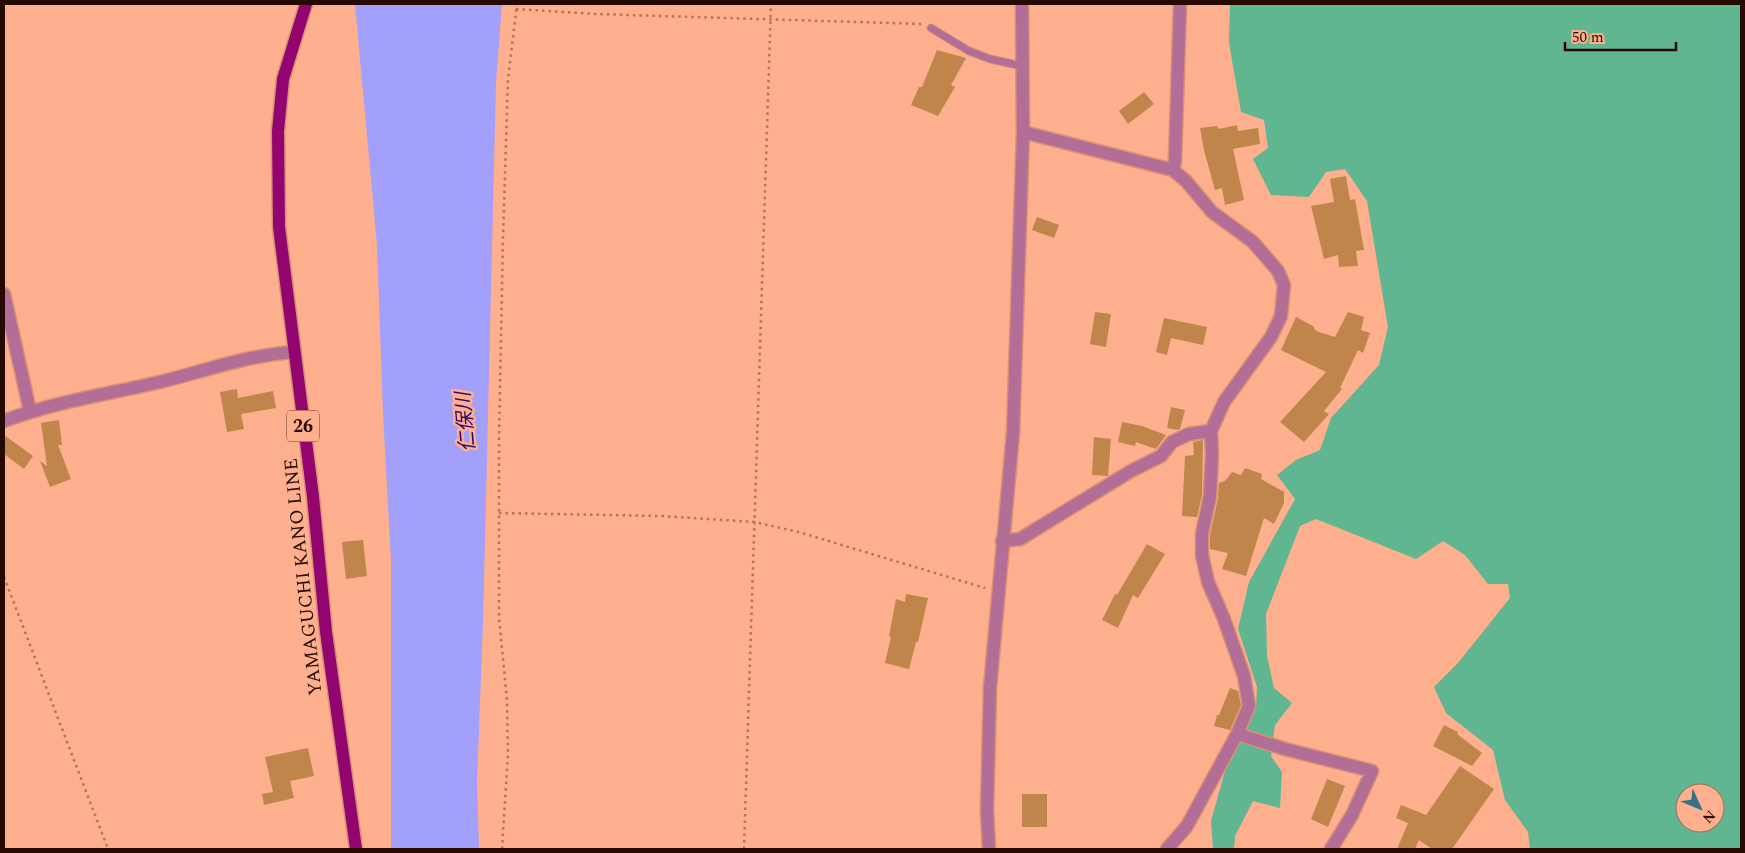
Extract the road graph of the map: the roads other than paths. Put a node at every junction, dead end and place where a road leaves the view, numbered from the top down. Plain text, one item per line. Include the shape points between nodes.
1 (306, 4) edge
2 (1022, 4) edge
3 (1180, 4) edge
4 (931, 28) road end
5 (1022, 66) junction
6 (1023, 132) junction
7 (1173, 170) junction
8 (4, 294) edge
9 (294, 352) junction
10 (30, 411) junction
11 (4, 421) edge
12 (1210, 431) junction
13 (1002, 541) junction
14 (1237, 734) junction
15 (356, 849) edge
16 (989, 849) edge
17 (1167, 849) edge
18 (1331, 849) edge

1 - 9 main road, YAMAGUCHI KANO LINE / 26 via 283,79 278,131 279,226
2 - 5 street
3 - 7 street
4 - 5 lane via 970,51
5 - 6 street
6 - 7 street
6 - 13 street via 1013,433
7 - 12 street via 1212,212 1253,242 1278,271 1284,285 1281,316 1271,336 1224,402
8 - 10 street
9 - 10 street via 218,366
9 - 15 main road, YAMAGUCHI KANO LINE / 26 via 328,651
10 - 11 street
12 - 13 street via 1189,434 1172,442 1161,456 1020,539
12 - 14 street via 1210,496 1202,534 1202,556 1208,582 1244,676 1249,706
13 - 16 street via 990,688
14 - 17 street via 1187,826
14 - 18 street via 1372,771 1352,816

